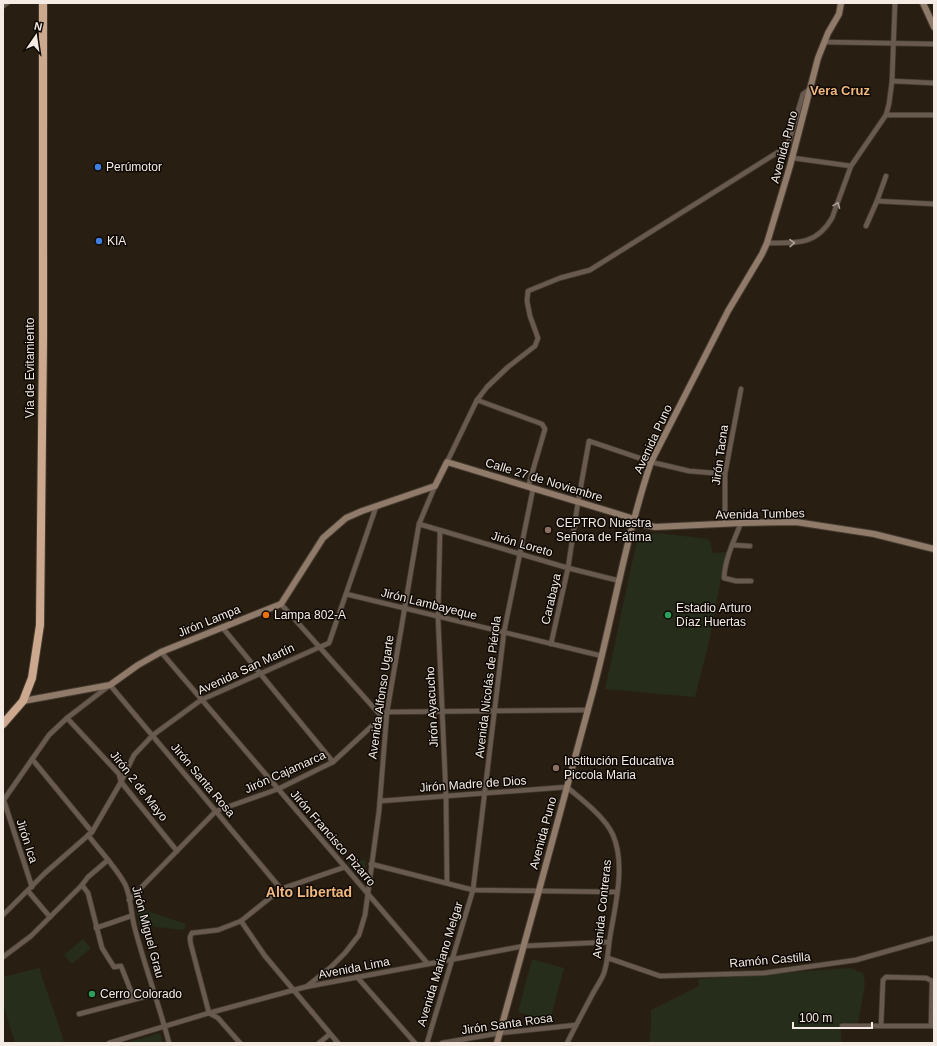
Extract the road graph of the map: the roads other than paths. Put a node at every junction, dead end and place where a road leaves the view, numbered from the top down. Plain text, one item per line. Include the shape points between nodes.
1 (7, 3) edge
2 (43, 3) edge
3 (841, 3) edge
4 (895, 3) edge
5 (923, 3) edge
6 (3, 6) edge
7 (934, 27) edge
8 (824, 42) junction
9 (893, 44) junction
10 (934, 44) edge
11 (892, 81) junction
12 (934, 83) edge
13 (810, 88) junction
14 (886, 115) junction
15 (934, 115) edge
16 (793, 158) junction
17 (851, 166) junction
18 (886, 176) dead end
19 (877, 201) junction
20 (934, 204) edge
21 (866, 226) dead end
22 (767, 242) junction
23 (741, 389) dead end
24 (476, 400) junction
25 (447, 462) junction
26 (651, 462) junction
27 (725, 474) junction
28 (435, 486) junction
29 (531, 488) junction
30 (578, 502) junction
31 (376, 507) junction
32 (634, 520) junction
33 (742, 523) junction
34 (419, 524) junction
35 (725, 524) junction
36 (440, 530) junction
37 (732, 545) junction
38 (750, 546) dead end
39 (934, 549) edge
40 (520, 554) junction
41 (568, 568) junction
42 (620, 581) junction
43 (751, 581) dead end
44 (346, 594) junction
45 (281, 604) junction
46 (404, 609) junction
47 (438, 617) junction
48 (222, 627) junction
49 (504, 632) junction
50 (551, 644) junction
51 (319, 647) junction
52 (161, 652) junction
53 (602, 656) junction
54 (260, 673) junction
55 (110, 684) junction
56 (201, 700) junction
57 (23, 701) junction
58 (588, 710) junction
59 (495, 711) junction
60 (387, 712) junction
61 (442, 712) junction
62 (382, 716) junction
63 (67, 718) junction
64 (386, 722) junction
65 (3, 724) edge
66 (153, 736) junction
67 (32, 760) junction
68 (333, 762) junction
69 (121, 782) junction
70 (567, 787) junction
71 (278, 789) junction
72 (485, 793) junction
73 (446, 796) junction
74 (3, 801) edge
75 (380, 801) junction
76 (216, 812) junction
77 (90, 834) junction
78 (177, 851) junction
79 (108, 860) junction
80 (371, 864) junction
81 (345, 867) junction
82 (447, 883) junction
83 (82, 885) junction
84 (32, 887) junction
85 (281, 889) junction
86 (473, 890) junction
87 (539, 890) junction
88 (28, 891) junction
89 (617, 892) junction
90 (369, 894) junction
91 (129, 900) junction
92 (3, 915) edge
93 (131, 916) junction
94 (50, 917) junction
95 (241, 921) junction
96 (96, 928) junction
97 (934, 938) edge
98 (609, 942) junction
99 (524, 946) junction
100 (3, 957) edge
101 (608, 958) junction
102 (452, 959) junction
103 (428, 964) junction
104 (357, 977) junction
105 (306, 987) junction
106 (293, 991) junction
107 (155, 994) junction
108 (134, 1000) junction
109 (209, 1013) junction
110 (79, 1014) dead end
111 (576, 1025) junction
112 (842, 1026) dead end
113 (881, 1026) junction
114 (933, 1026) edge
115 (165, 1027) junction
116 (500, 1033) junction
117 (330, 1034) junction
118 (109, 1043) edge
119 (169, 1043) edge
120 (240, 1043) edge
121 (319, 1043) edge
122 (338, 1043) edge
123 (415, 1043) edge
124 (427, 1043) edge
125 (442, 1043) edge
126 (497, 1043) edge
127 (567, 1043) edge

1 - 6 street
2 - 57 highway, Vía de Evitamiento via 41,596 34,672
3 - 8 street, Avenida Puno via 839,14
4 - 9 street
5 - 7 street
8 - 9 street
8 - 13 street, Avenida Puno
9 - 10 street
9 - 11 street
11 - 12 street
11 - 14 street
13 - 16 street, Avenida Puno
13 - 24 street, Avenida Alfonso Ugarte via 803,94 789,141 783,149 590,270 560,278 528,291 530,316 538,338 536,346 508,367
14 - 15 street
14 - 17 street
16 - 17 street
16 - 22 street, Avenida Puno
22 -> 17 street via 803,242 816,236 832,218
18 - 19 street
19 - 20 street
19 - 21 street
22 - 26 street, Avenida Puno via 728,311
23 - 27 street, Jirón Tacna
24 - 25 street, Avenida Alfonso Ugarte
24 - 29 street, Avenida Nicolás de Piérola via 544,426
25 - 28 street, Avenida Alfonso Ugarte
25 - 29 street, Calle 27 de Noviembre
26 - 27 street via 689,471
26 - 30 street, Carabaya via 590,441
26 - 32 street, Avenida Puno
27 - 35 street, Jirón Tacna
28 - 31 street
28 - 34 street, Avenida Alfonso Ugarte
29 - 30 street, Calle 27 de Noviembre
29 - 40 street, Avenida Nicolás de Piérola
30 - 32 street, Calle 27 de Noviembre
30 - 41 street, Carabaya
31 - 44 street, Avenida San Martín
31 - 45 street via 346,518 323,538
32 - 35 street, Avenida Tumbes via 655,527
32 - 42 street, Avenida Puno
33 - 35 street, Avenida Tumbes
33 - 37 street
33 - 39 street, Avenida Tumbes via 807,524 874,534
34 - 36 street, Jirón Loreto
34 - 46 street, Avenida Alfonso Ugarte
36 - 40 street, Jirón Loreto
36 - 47 street, Jirón Ayacucho
37 - 38 street
37 - 43 street via 724,578
40 - 41 street, Jirón Loreto
40 - 49 street, Avenida Nicolás de Piérola
41 - 42 street, Jirón Loreto
41 - 50 street, Carabaya
42 - 53 street, Avenida Puno
44 - 46 street, Jirón Lambayeque
44 - 51 street, Avenida San Martín via 329,643
45 - 48 street, Jirón Lampa
45 - 51 street
46 - 47 street, Jirón Lambayeque
46 - 60 street, Avenida Alfonso Ugarte
47 - 49 street, Jirón Lambayeque
47 - 61 street, Jirón Ayacucho
48 - 52 street, Jirón Lampa
48 - 54 street
49 - 50 street, Jirón Lambayeque
49 - 59 street, Avenida Nicolás de Piérola
50 - 53 street, Jirón Lambayeque
51 - 54 street, Avenida San Martín
51 - 62 street
52 - 55 street, Jirón Lampa
52 - 56 street, Jirón Francisco Pizarro
53 - 58 street, Avenida Puno
54 - 56 street, Avenida San Martín
54 - 68 street
55 - 57 street
55 - 63 street, Jirón Lampa
55 - 66 street, Jirón Santa Rosa
56 - 66 street, Avenida San Martín
56 - 71 street, Jirón Francisco Pizarro
57 - 65 highway, Vía de Evitamiento
58 - 59 street
58 - 70 street, Avenida Puno
59 - 61 street
59 - 72 street, Avenida Nicolás de Piérola
60 - 61 street
60 - 62 street, Jirón Cajamarca
60 - 64 street, Avenida Alfonso Ugarte
61 - 73 street, Jirón Ayacucho
62 - 64 street
62 - 68 street, Jirón Cajamarca
63 - 67 street, Jirón Lampa via 49,735
63 - 69 street, Jirón 2 de Mayo via 119,774
64 - 75 street, Avenida Alfonso Ugarte
66 - 69 street, Avenida San Martín via 134,755
66 - 76 street, Jirón Santa Rosa
67 - 74 street, Jirón Lampa
67 - 77 street, Jirón Miguel Grau
68 - 71 street, Jirón Cajamarca
69 - 77 street, Avenida San Martín
69 - 78 street, Jirón 2 de Mayo
70 - 72 street, Jirón Madre de Dios
70 - 87 street, Avenida Puno
70 - 89 street, Avenida Contreras via 603,820 612,834 618,848
71 - 76 street, Jirón Cajamarca
71 - 81 street, Jirón Francisco Pizarro
72 - 73 street, Jirón Madre de Dios
72 - 86 street, Avenida Nicolás de Piérola
73 - 75 street, Jirón Madre de Dios
73 - 82 street, Jirón Ayacucho
74 - 84 street, Jirón Ica
75 - 80 street, Avenida Alfonso Ugarte
76 - 78 street, Jirón Cajamarca
76 - 85 street, Jirón Santa Rosa
77 - 79 street, Jirón Miguel Grau
77 - 84 street, Avenida San Martín
78 - 91 street, Jirón Cajamarca
79 - 83 street
79 - 91 street, Jirón Miguel Grau via 125,885
80 - 82 street
80 - 90 street, Avenida Alfonso Ugarte
81 - 85 street
81 - 90 street, Jirón Francisco Pizarro
82 - 86 street
83 - 94 street
83 - 96 street via 88,893
84 - 88 street, Avenida San Martín
85 - 95 street
86 - 87 street
86 - 102 street, Avenida Mariano Melgar
87 - 89 street
87 - 99 street, Avenida Puno
88 - 92 street, Avenida San Martín
88 - 94 street
89 - 98 street, Avenida Contreras
90 - 103 street, Jirón Francisco Pizarro
90 - 105 street, Avenida Alfonso Ugarte via 359,934 345,953
91 - 93 street, Jirón Miguel Grau
93 - 96 street
93 - 107 street, Jirón Miguel Grau
94 - 100 street via 31,936
95 - 106 street
95 - 109 street via 218,930 192,933 190,937
96 - 108 street via 102,948 114,968 121,966
97 - 101 street, Ramón Castilla via 856,960 764,973 660,976
98 - 99 street, Avenida Lima
98 - 101 street, Avenida Contreras
99 - 102 street, Avenida Lima
99 - 116 street, Avenida Puno
101 - 111 street, Avenida Contreras via 604,974
102 - 103 street, Avenida Lima
102 - 124 street, Avenida Mariano Melgar
103 - 104 street, Avenida Lima
104 - 105 street, Avenida Lima
104 - 123 street
105 - 106 street, Avenida Lima
106 - 109 street, Avenida Lima
106 - 117 street
107 - 108 street
107 - 115 street, Jirón Miguel Grau
108 - 110 street
109 - 115 street, Avenida Lima
109 - 120 street via 218,1018
111 - 116 street, Jirón Santa Rosa
111 - 127 street, Avenida Contreras
112 - 113 street
113 - 114 street
113 - 114 street via 883,980 886,977 926,978 932,981
115 - 118 street, Avenida Lima
115 - 119 street, Jirón Miguel Grau
116 - 125 street, Jirón Santa Rosa
116 - 126 street, Avenida Puno
117 - 121 street
117 - 122 street

